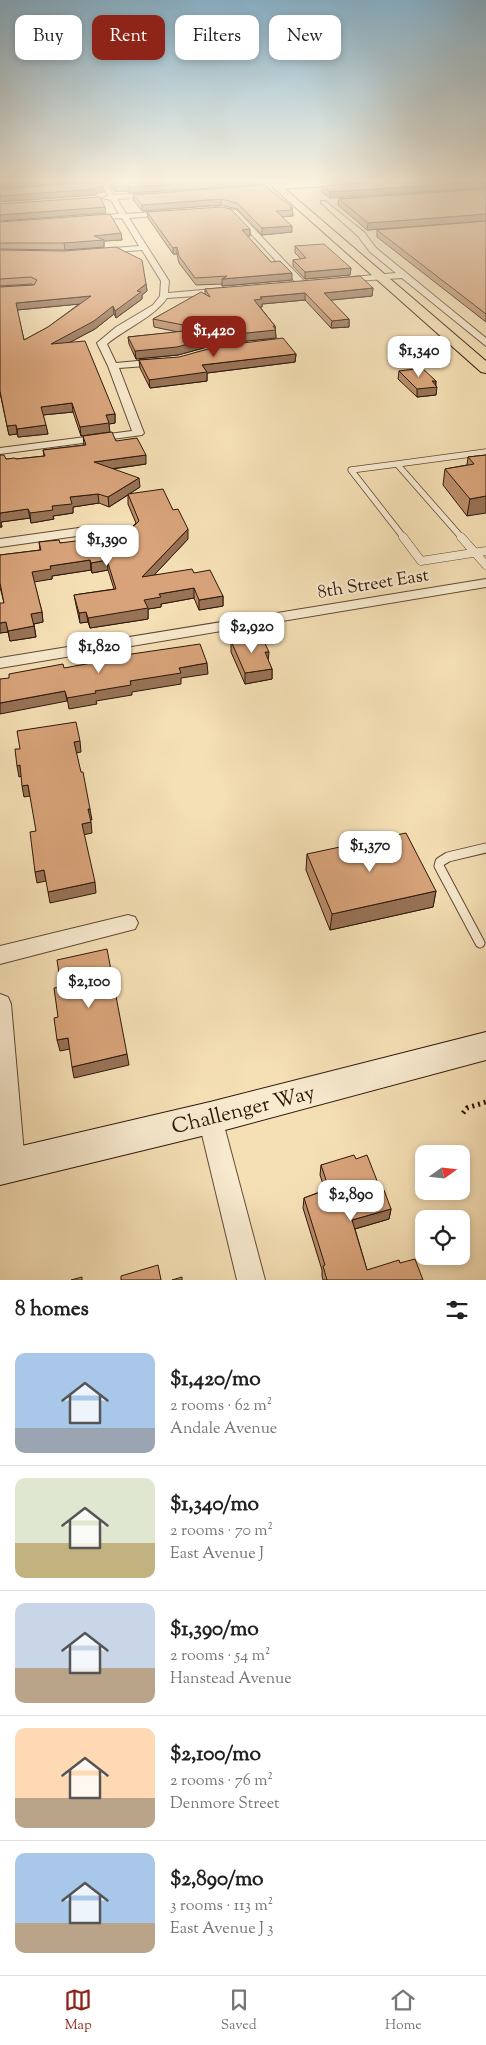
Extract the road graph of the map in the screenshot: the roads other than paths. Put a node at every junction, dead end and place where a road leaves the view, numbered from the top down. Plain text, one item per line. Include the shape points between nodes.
1 (139, 242) edge
2 (265, 242) edge
3 (339, 242) edge
4 (367, 242) edge
5 (143, 248) junction
6 (95, 252) edge
7 (404, 275) junction
8 (380, 277) junction
9 (329, 281) edge
10 (292, 284) edge
11 (233, 290) edge
12 (164, 296) junction
13 (486, 326) edge
14 (469, 328) junction
15 (486, 343) edge
16 (170, 361) edge
17 (483, 364) edge
18 (113, 366) junction
19 (0, 451) edge
20 (486, 452) edge
21 (397, 464) junction
22 (93, 530) dead end
23 (0, 544) edge
24 (486, 551) edge
25 (473, 553) junction
26 (486, 565) edge
27 (486, 583) edge
28 (0, 663) edge
29 (486, 848) edge
30 (128, 923) dead end
31 (480, 943) dead end
32 (0, 955) edge
33 (0, 1004) edge
34 (486, 1046) edge
35 (210, 1118) junction
36 (6, 1166) edge
37 (251, 1280) edge

1 - 5 street
2 - 10 street via 307,283
3 - 8 main road
4 - 7 street
5 - 6 street
5 - 12 street via 165,281
7 - 8 street
7 - 14 street
8 - 9 street
8 - 17 main road
11 - 12 street
12 - 18 street via 156,307 119,328 102,343
13 - 14 street
14 - 15 street
16 - 18 street
18 - 19 street via 138,434
20 - 21 lane
21 - 25 lane
21 - 25 lane via 351,470 421,561
22 - 23 street
24 - 25 lane
25 - 26 lane
27 - 28 street, 8th Street East
29 - 31 lane via 448,857 439,866
30 - 32 street
33 - 36 street
34 - 35 main road, Challenger Way
35 - 36 main road, Challenger Way
35 - 37 street

